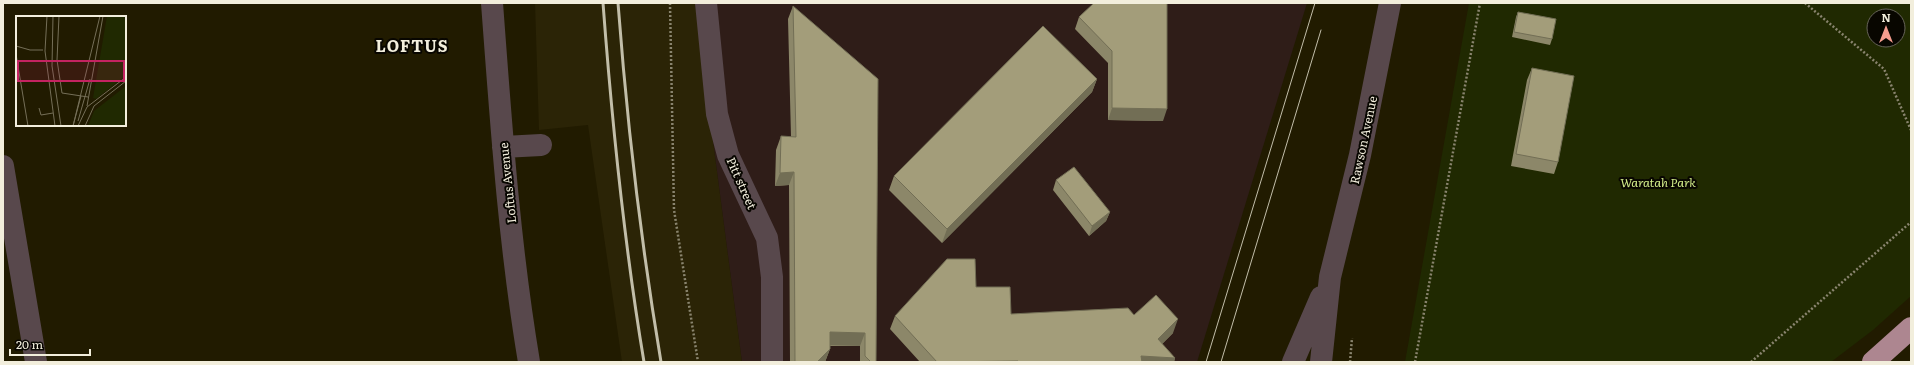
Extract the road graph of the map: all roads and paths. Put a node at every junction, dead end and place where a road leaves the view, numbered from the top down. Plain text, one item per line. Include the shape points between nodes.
1 (492, 3) edge
2 (670, 3) edge
3 (706, 3) edge
4 (1390, 3) edge
5 (1480, 3) edge
6 (1805, 3) edge
7 (1911, 130) edge
8 (541, 145) dead end
9 (503, 147) junction
10 (3, 166) edge
11 (1911, 222) edge
12 (7, 224) edge
13 (1330, 277) junction
14 (1911, 328) edge
15 (1352, 338) dead end
16 (36, 362) edge
17 (529, 362) edge
18 (698, 362) edge
19 (772, 362) edge
20 (1293, 362) edge
21 (1321, 362) edge
22 (1350, 362) edge
23 (1414, 362) edge
24 (1751, 362) edge
25 (1873, 362) edge

1 - 9 street, Loftus Avenue
2 - 18 path via 674,210
3 - 19 street, Pitt street via 717,114 728,155 767,238 772,277
4 - 13 street, Rawson Avenue via 1360,155
5 - 23 path
6 - 7 path via 1884,69
8 - 9 street
9 - 17 street, Loftus Avenue
10 - 12 street
11 - 24 path
12 - 16 street
13 - 20 street, Rawson Avenue
13 - 21 street, Rawson Avenue
14 - 25 highway
15 - 22 path

